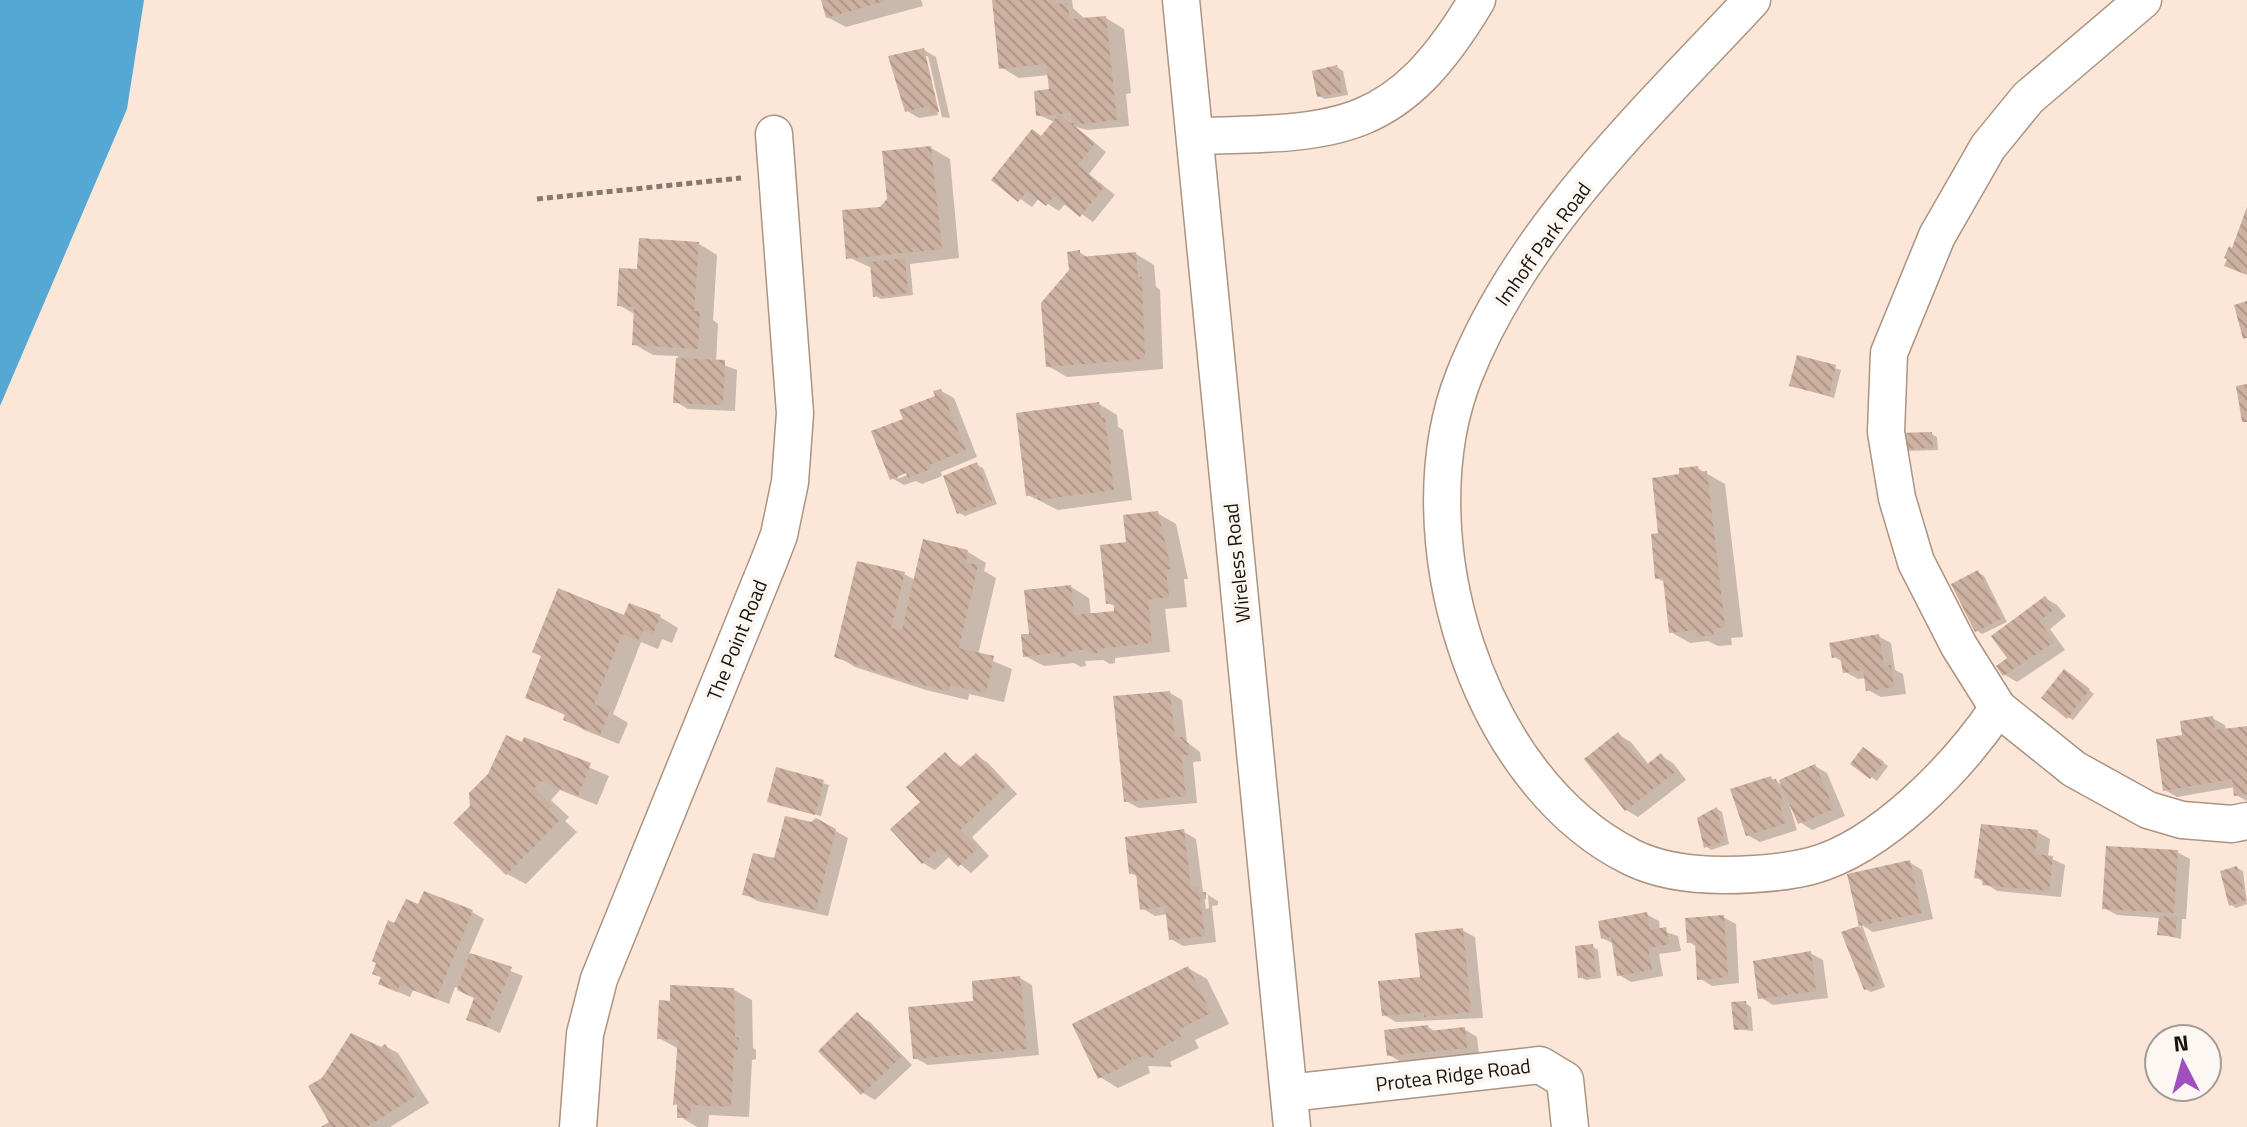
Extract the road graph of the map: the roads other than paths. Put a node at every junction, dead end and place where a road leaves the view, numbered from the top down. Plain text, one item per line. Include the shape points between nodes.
1 (1181, 0) edge
2 (1477, 0) edge
3 (1752, 0) edge
4 (2143, 0) edge
5 (774, 134) dead end
6 (1195, 136) junction
7 (1998, 708) junction
8 (2247, 821) edge
9 (1290, 1110) edge
10 (578, 1127) edge
11 (1570, 1127) edge

1 - 6 street, Wireless Road
2 - 6 street via 1431,69 1386,106 1341,125 1300,134
3 - 7 street, Imhoff Park Road via 1577,193 1498,303 1463,379 1442,456 1443,535 1451,602 1474,672 1505,732 1545,786 1591,834 1634,859 1691,875 1752,875 1813,866 1859,843 1943,779
4 - 7 street via 2028,98 1988,147 1937,236 1889,353 1886,432 1897,498 1916,562
5 - 10 street, The Point Road via 795,413 785,507 769,561 599,979 585,1034
6 - 9 street, Wireless Road
7 - 8 street via 2074,769 2148,810 2182,820
9 - 11 street, Protea Ridge Road via 1540,1065 1565,1080

